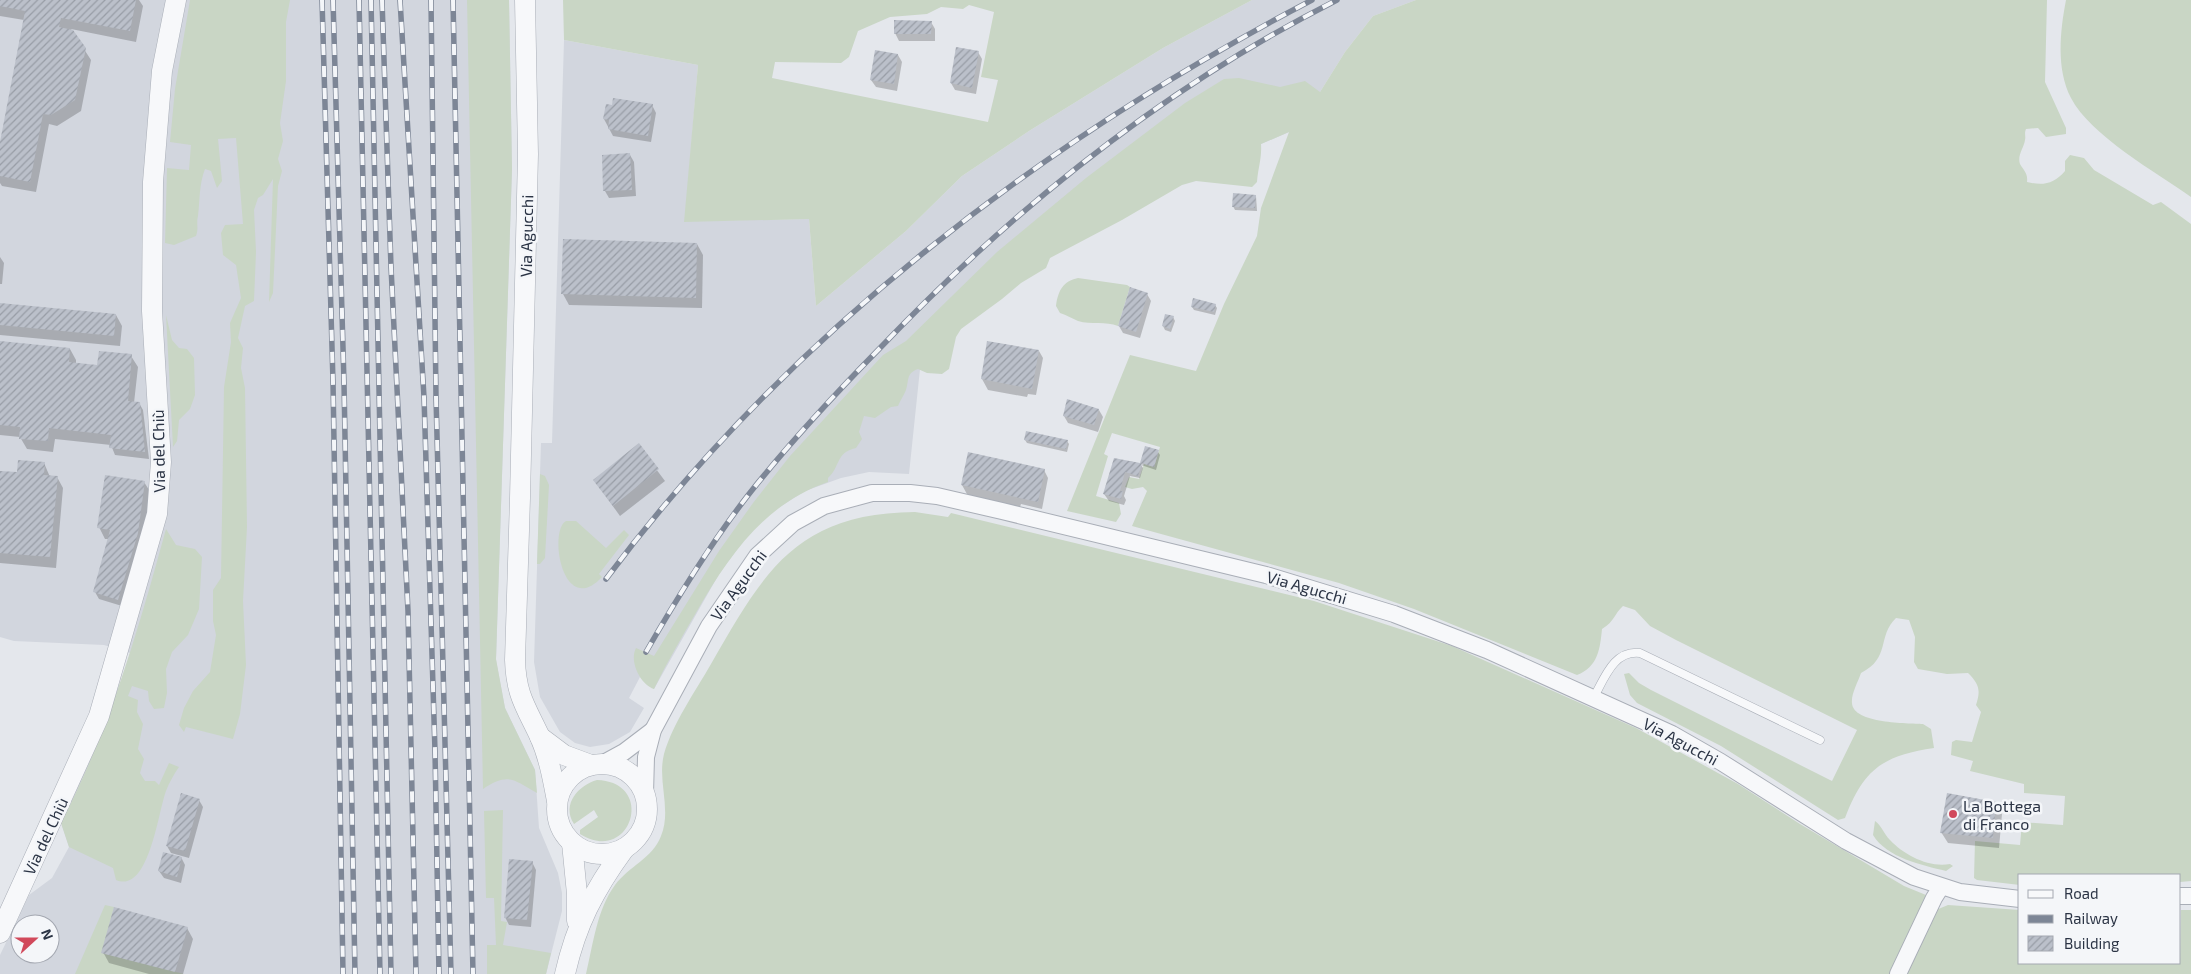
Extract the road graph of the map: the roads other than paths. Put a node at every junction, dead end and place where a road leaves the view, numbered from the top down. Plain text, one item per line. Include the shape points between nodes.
1 (176, 0) edge
2 (525, 0) edge
3 (1594, 697) junction
4 (653, 730) junction
5 (540, 737) junction
6 (1820, 740) dead end
7 (596, 764) junction
8 (645, 794) junction
9 (557, 801) junction
10 (572, 843) junction
11 (624, 849) junction
12 (1941, 887) junction
13 (2018, 899) edge
14 (576, 931) junction
15 (0, 933) edge
16 (565, 974) edge
17 (1898, 974) edge

1 - 15 street, Via del Chiù via 162,71 153,182 152,311 161,462 156,514 99,716
2 - 5 street, Via Agucchi via 527,164 514,660 522,703
3 - 4 street, Via Agucchi via 1431,628 1324,591 1002,511 937,496 895,492 860,495 824,506 800,518 770,542 740,578 709,626
3 - 6 lane via 1618,658 1626,653 1640,653
3 - 12 street, Via Agucchi via 1672,734 1885,863
4 - 7 street, Via Agucchi via 624,752
4 - 8 street, Via Agucchi via 646,757
5 - 7 street, Via Agucchi via 564,755
5 - 9 street, Via Agucchi
7 - 8 street via 614,765 629,773
7 - 9 street via 570,777
8 - 11 street via 647,815 644,825 636,839
9 - 10 street via 559,822
10 - 11 street via 591,853 608,854
10 - 14 street via 578,894
11 - 14 street via 598,884
12 - 13 street, Via Agucchi
12 - 17 street
14 - 16 street

